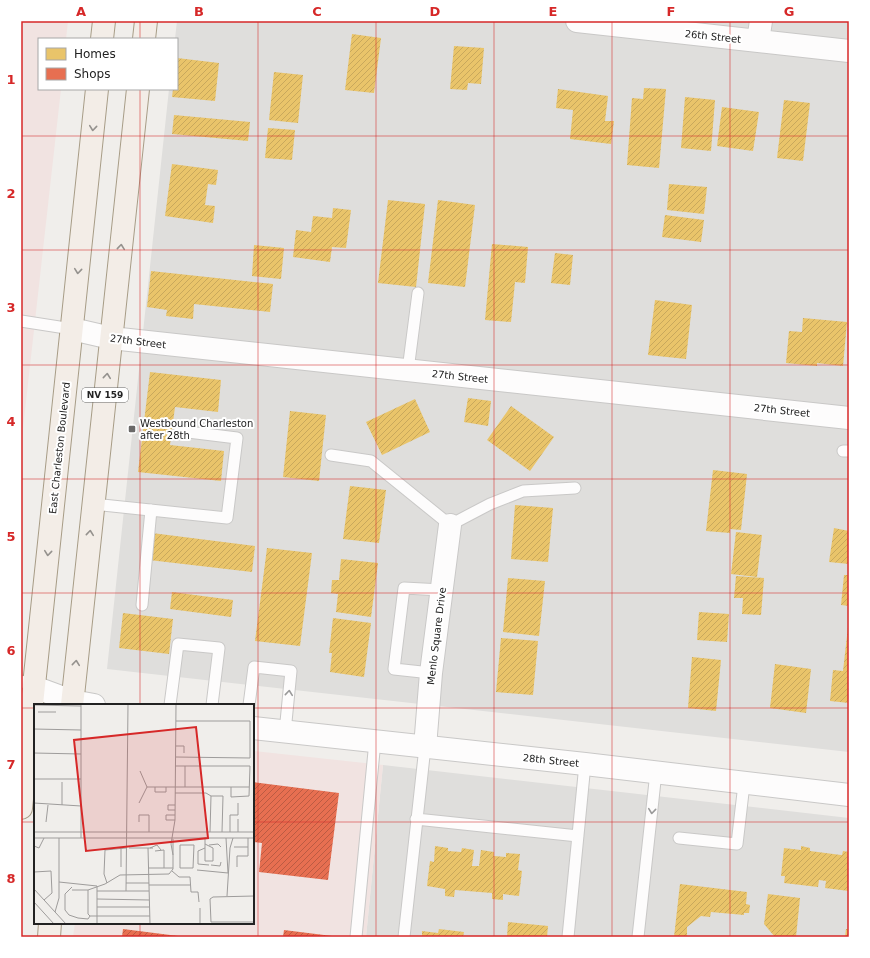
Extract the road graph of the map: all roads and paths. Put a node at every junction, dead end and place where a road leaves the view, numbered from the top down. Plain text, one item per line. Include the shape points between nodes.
1 (104, 21) edge
2 (146, 21) edge
3 (577, 21) edge
4 (760, 31) edge
5 (102, 38) edge
6 (144, 38) edge
7 (849, 51) edge
8 (97, 90) edge
9 (138, 90) edge
10 (418, 293) dead end
11 (21, 321) edge
12 (72, 329) junction
13 (111, 338) junction
14 (408, 370) junction
15 (849, 418) edge
16 (180, 431) dead end
17 (331, 454) dead end
18 (575, 488) dead end
19 (94, 504) junction
20 (151, 510) junction
21 (450, 525) junction
22 (442, 590) junction
23 (142, 605) dead end
24 (431, 673) junction
25 (25, 685) edge
26 (72, 703) edge
27 (83, 704) edge
28 (170, 704) edge
29 (212, 704) edge
30 (249, 704) edge
31 (254, 728) edge
32 (285, 732) junction
33 (375, 741) junction
34 (425, 747) junction
35 (585, 764) junction
36 (656, 772) junction
37 (744, 784) junction
38 (849, 795) edge
39 (21, 808) edge
40 (416, 819) junction
41 (578, 836) junction
42 (679, 838) dead end
43 (50, 924) edge
44 (48, 937) edge
45 (356, 937) edge
46 (404, 937) edge
47 (568, 937) edge
48 (638, 937) edge

1 - 5 main road
2 - 6 main road
3 - 4 street, 26th Street
4 - 7 street, 26th Street
8 -> 12 main road, East Charleston Boulevard
13 -> 9 main road, NV 159
10 - 14 lane
11 - 12 lane
12 - 13 street, 27th Street
12 -> 25 main road, East Charleston Boulevard
13 - 14 street, 27th Street
19 -> 13 main road, NV 159
14 - 15 street, 27th Street
16 - 20 lane via 237,438 227,518
17 - 21 lane via 371,462
18 - 21 lane via 523,491 490,504
19 - 20 lane
26 -> 19 main road, NV 159
20 - 23 lane
21 - 22 street, Menlo Square Drive
22 - 24 street, Menlo Square Drive
22 - 24 lane via 404,588 394,669
24 - 34 street, Menlo Square Drive
25 - 26 street
25 - 39 main road, East Charleston Boulevard
26 - 27 street
28 - 29 lane via 178,644 218,648
32 -> 30 lane via 291,671 254,667
31 - 32 street, 28th Street
32 - 33 street, 28th Street
33 - 34 street, 28th Street
33 - 45 lane
34 - 35 street, 28th Street
34 - 40 lane
35 - 36 street, 28th Street
35 - 41 lane
36 - 37 street, 28th Street
36 -> 48 lane
37 - 38 street, 28th Street
37 - 42 lane via 737,844
40 - 41 lane
40 - 46 lane
41 - 47 lane
43 - 44 main road

